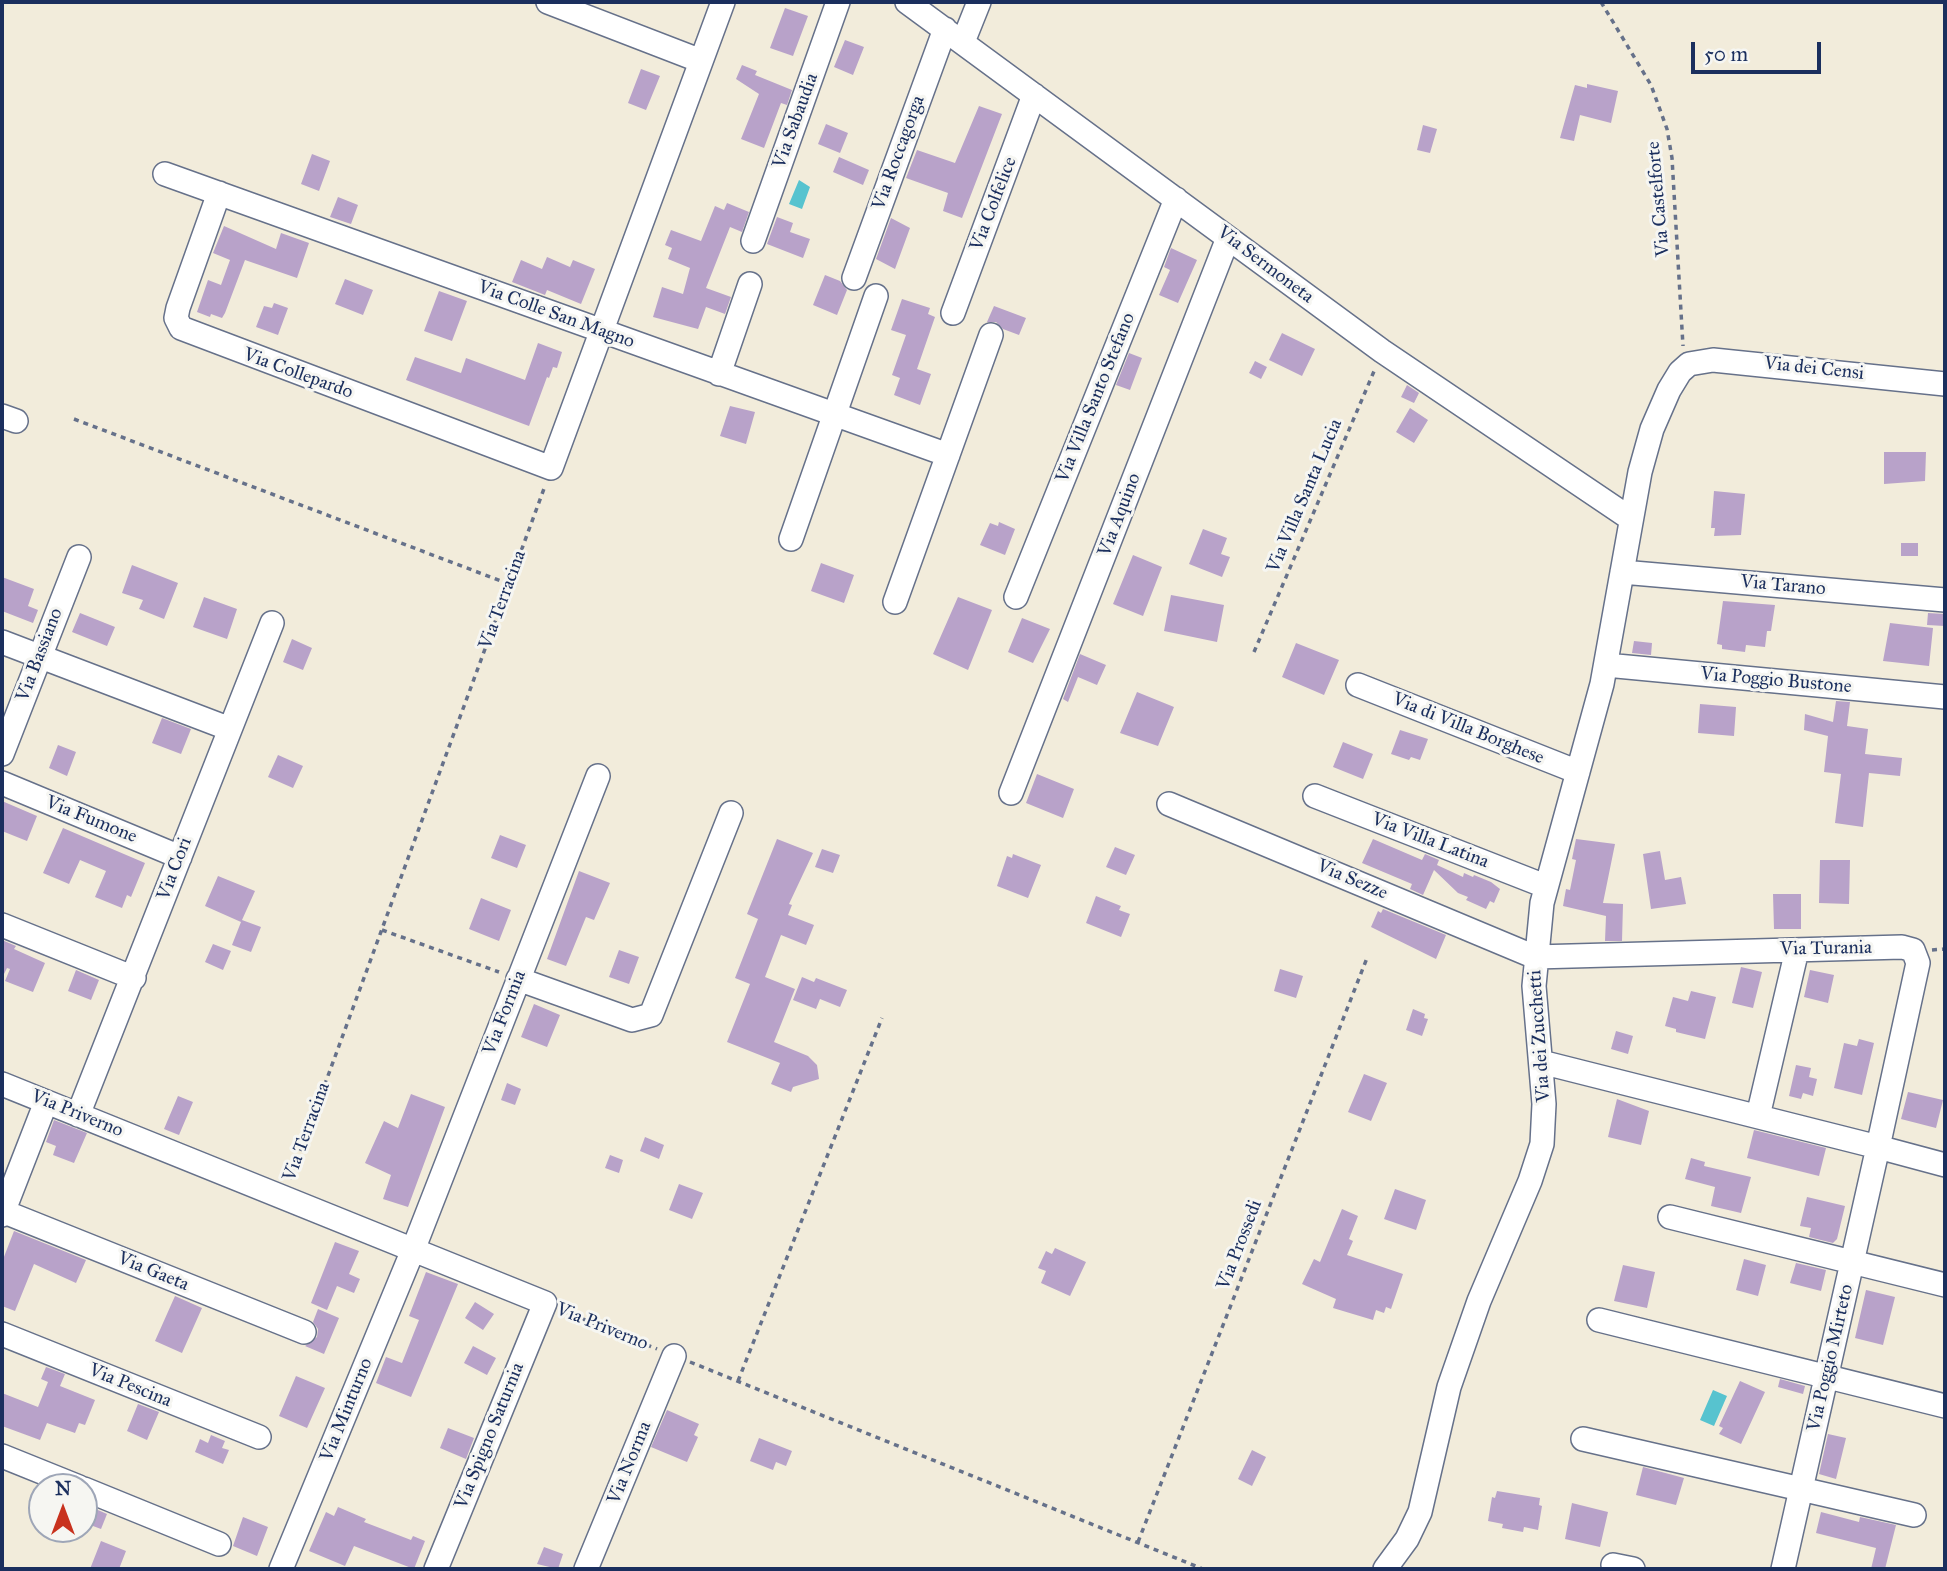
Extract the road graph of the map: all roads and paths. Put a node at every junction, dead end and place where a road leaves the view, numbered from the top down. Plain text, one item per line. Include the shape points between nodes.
1 (548, 2) edge
2 (723, 2) edge
3 (838, 2) edge
4 (907, 2) edge
5 (979, 2) edge
6 (1601, 2) edge
7 (944, 29) junction
8 (963, 42) junction
9 (701, 61) junction
10 (1034, 95) junction
11 (165, 174) dead end
12 (219, 193) junction
13 (1176, 199) junction
14 (1228, 237) junction
15 (753, 241) dead end
16 (854, 278) dead end
17 (750, 284) dead end
18 (876, 296) dead end
19 (953, 313) dead end
20 (601, 332) junction
21 (991, 335) dead end
22 (1382, 351) junction
23 (1684, 368) junction
24 (719, 374) junction
25 (1945, 384) edge
26 (834, 415) junction
27 (74, 419) dead end
28 (948, 455) junction
29 (551, 468) junction
30 (1631, 519) junction
31 (791, 539) dead end
32 (79, 557) dead end
33 (1622, 572) junction
34 (509, 584) junction
35 (1016, 597) dead end
36 (1945, 600) edge
37 (895, 602) dead end
38 (272, 623) dead end
39 (2, 642) edge
40 (1254, 652) dead end
41 (40, 657) junction
42 (1606, 665) junction
43 (1358, 685) dead end
44 (1945, 697) edge
45 (230, 729) junction
46 (2, 754) edge
47 (1578, 772) junction
48 (598, 776) dead end
49 (2, 783) edge
50 (1011, 793) dead end
51 (1315, 796) dead end
52 (1169, 804) dead end
53 (731, 813) dead end
54 (180, 857) junction
55 (1545, 886) junction
56 (2, 925) edge
57 (382, 930) junction
58 (1797, 950) junction
59 (1535, 957) junction
60 (1367, 958) dead end
61 (134, 978) junction
62 (518, 979) junction
63 (882, 1018) dead end
64 (1541, 1062) junction
65 (2, 1084) edge
66 (47, 1102) junction
67 (79, 1115) junction
68 (1758, 1116) junction
69 (1878, 1147) junction
70 (1945, 1165) edge
71 (283, 1198) junction
72 (2, 1213) edge
73 (1670, 1217) dead end
74 (413, 1250) junction
75 (1852, 1263) junction
76 (1945, 1285) edge
77 (545, 1303) junction
78 (1599, 1320) dead end
79 (304, 1332) dead end
80 (2, 1334) edge
81 (674, 1356) junction
82 (1826, 1377) junction
83 (738, 1382) junction
84 (1945, 1406) edge
85 (259, 1437) dead end
86 (1583, 1439) dead end
87 (2, 1456) edge
88 (44, 1473) edge
89 (1802, 1487) junction
90 (98, 1495) edge
91 (1914, 1515) dead end
92 (1138, 1543) junction
93 (219, 1544) dead end
94 (281, 1569) edge
95 (436, 1569) edge
96 (586, 1569) edge
97 (1203, 1569) edge
98 (1385, 1569) edge
99 (1783, 1569) edge

1 - 9 street
2 - 9 street
3 - 15 street, Via Sabaudia
4 - 7 street, Via Sermoneta
5 - 8 street
6 - 23 path, Via Castelforte via 1651,85 1669,136
7 - 8 street, Via Sermoneta
7 - 16 street, Via Roccagorga
8 - 10 street, Via Sermoneta
9 - 20 street
10 - 13 street, Via Sermoneta
10 - 19 street, Via Colfelice
11 - 12 street, Via Colle San Magno
12 - 20 street, Via Colle San Magno
12 - 29 street, Via Collepardo via 178,308 181,328
13 - 14 street, Via Sermoneta
13 - 35 street, Via Villa Santo Stefano
14 - 22 street, Via Sermoneta
14 - 50 street, Via Aquino
17 - 24 street
18 - 26 street
20 - 24 street, Via Colle San Magno
20 - 29 street
21 - 28 street
22 - 30 street, Via Sermoneta
22 - 40 path, Via Villa Santa Lucia
23 - 25 street, Via dei Censi via 1697,361 1723,360
23 - 30 street, Via dei Zucchetti via 1652,429
24 - 26 street, Via Colle San Magno
26 - 28 street, Via Colle San Magno
26 - 31 street
27 - 34 path
28 - 37 street
29 - 34 path, Via Terracina
30 - 33 street, Via dei Zucchetti
32 - 41 street, Via Bassiano
33 - 36 street, Via Tarano
33 - 42 street, Via dei Zucchetti
34 - 57 path, Via Terracina
38 - 45 street, Via Cori
39 - 41 street
41 - 45 street
41 - 46 street, Via Bassiano
42 - 44 street, Via Poggio Bustone
42 - 47 street, Via dei Zucchetti
43 - 47 street, Via di Villa Borghese
45 - 54 street, Via Cori
47 - 55 street, Via dei Zucchetti
48 - 62 street, Via Formia
49 - 54 street, Via Fumone
51 - 55 street, Via Villa Latina
52 - 59 street, Via Sezze
53 - 62 street via 651,1015 632,1020
54 - 61 street, Via Cori
55 - 59 street, Via dei Zucchetti
56 - 61 street
57 - 62 path
57 - 71 path, Via Terracina
58 - 59 street, Via Turania
58 - 68 street
58 - 69 street, Via Turania via 1906,947 1918,956
59 - 64 street, Via dei Zucchetti
60 - 92 path, Via Prossedi
61 - 67 street, Via Cori
62 - 74 street, Via Formia
63 - 83 path
64 - 68 street
64 - 98 street, Via dei Zucchetti via 1545,1129 1537,1163 1449,1387 1420,1513
65 - 66 street, Via Priverno
66 - 67 street, Via Priverno
66 - 72 street
67 - 71 street, Via Priverno
68 - 69 street
69 - 70 street
69 - 75 street, Via Poggio Mirteto
71 - 74 street, Via Priverno
72 - 79 street, Via Gaeta
73 - 75 street
74 - 77 street, Via Priverno
74 - 94 street, Via Minturno
75 - 76 street
75 - 82 street, Via Poggio Mirteto
77 - 81 path, Via Priverno
77 - 95 street, Via Spigno Saturnia
78 - 82 street
80 - 85 street, Via Pescina
81 - 83 path, Via Priverno
81 - 96 street, Via Norma
82 - 84 street
82 - 89 street, Via Poggio Mirteto
83 - 92 path, Via Priverno
86 - 89 street
87 - 88 street
89 - 91 street
89 - 99 street, Via Poggio Mirteto
90 - 93 street
92 - 97 path, Via Priverno

